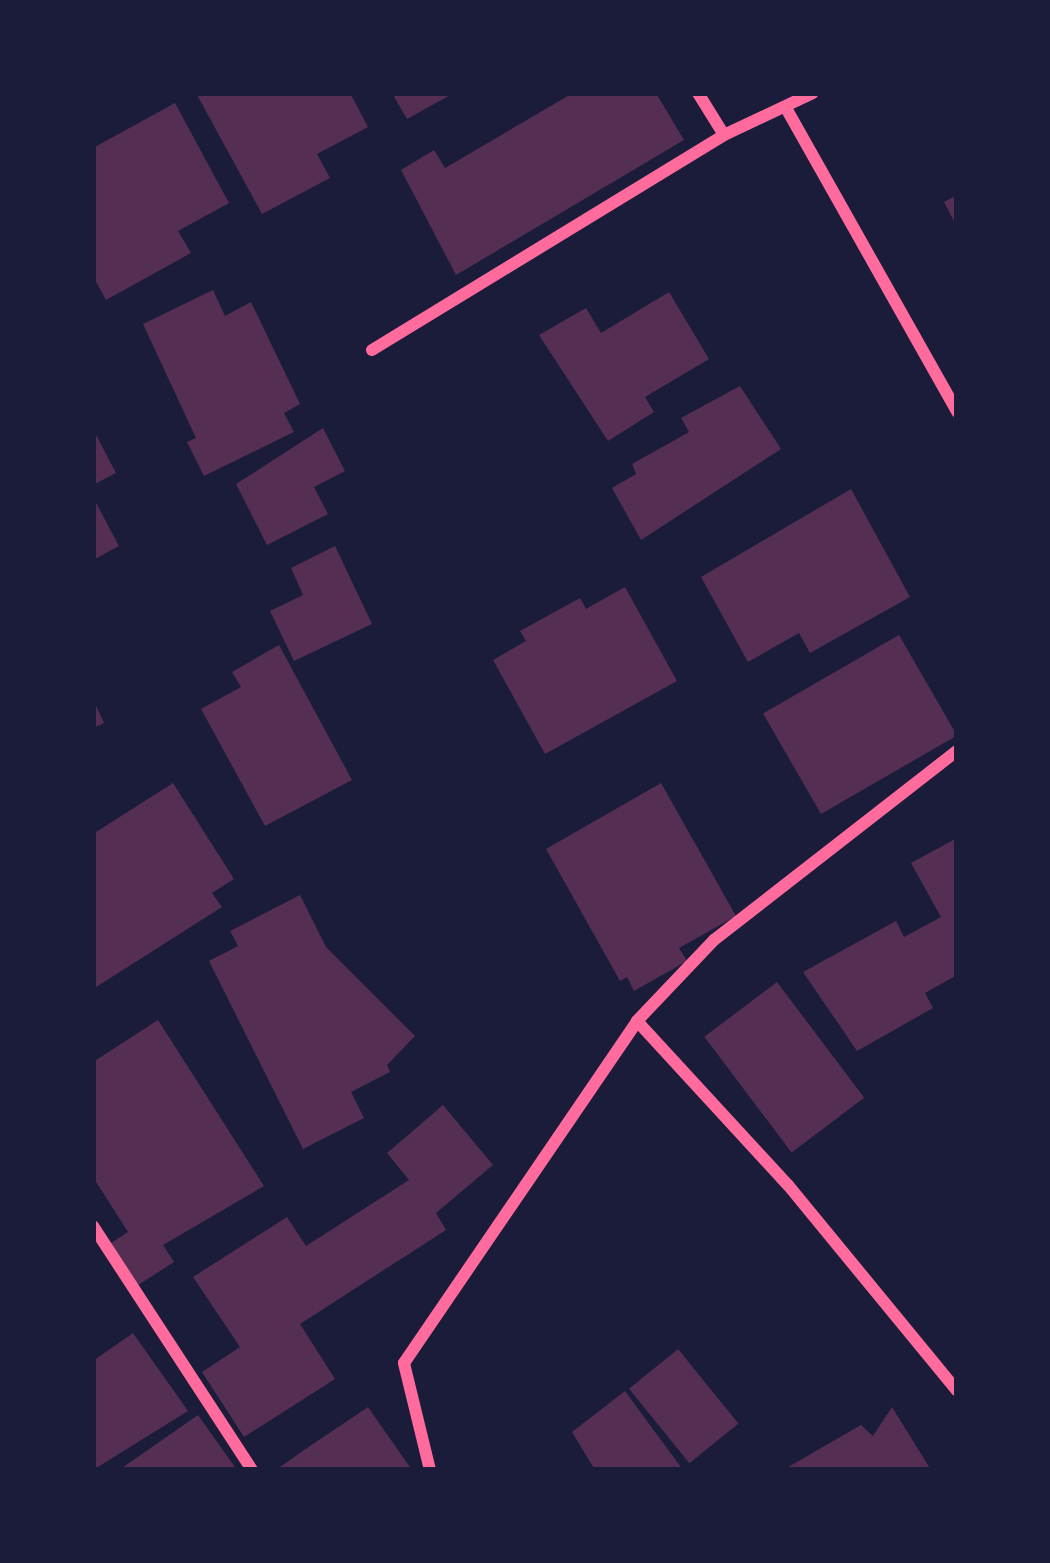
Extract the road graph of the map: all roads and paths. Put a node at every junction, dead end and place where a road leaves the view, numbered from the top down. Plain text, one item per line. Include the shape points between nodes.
1 (698, 93) edge
2 (813, 93) edge
3 (786, 108) junction
4 (724, 136) junction
5 (372, 350) dead end
6 (957, 412) edge
7 (957, 751) edge
8 (637, 1021) junction
9 (93, 1226) edge
10 (957, 1390) edge
11 (252, 1470) edge
12 (430, 1470) edge

1 - 4 street
2 - 3 street
3 - 4 street
3 - 6 street
4 - 5 street
7 - 8 street via 714,940
8 - 10 street via 788,1184
8 - 12 street via 404,1363
9 - 11 street

